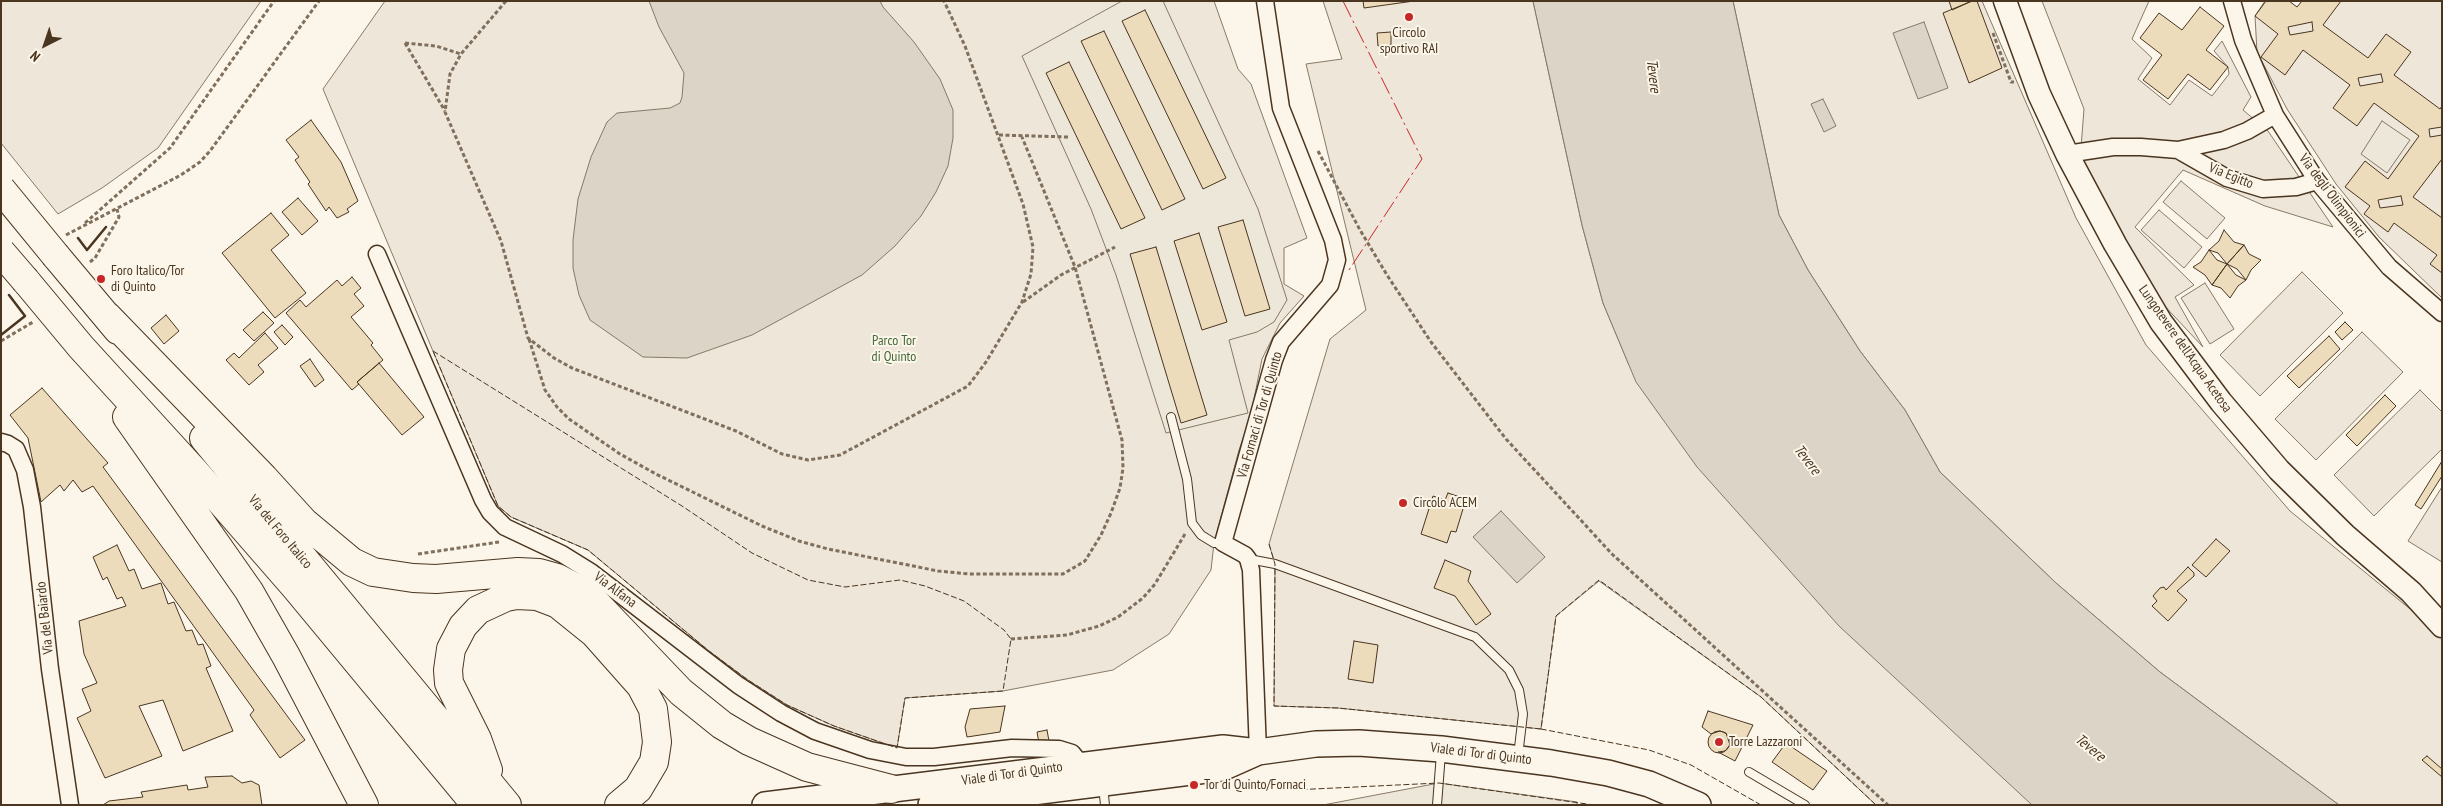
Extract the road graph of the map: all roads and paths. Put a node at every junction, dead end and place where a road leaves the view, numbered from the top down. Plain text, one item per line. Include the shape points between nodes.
1 (274, 1) edge
2 (319, 1) edge
3 (506, 1) edge
4 (944, 1) edge
5 (1265, 1) edge
6 (2005, 1) edge
7 (2232, 1) edge
8 (461, 54) junction
9 (445, 112) junction
10 (2275, 115) junction
11 (999, 136) junction
12 (1022, 137) junction
13 (1068, 137) dead end
14 (1317, 149) dead end
15 (2178, 150) junction
16 (2067, 154) junction
17 (2317, 181) junction
18 (1, 189) edge
19 (117, 209) junction
20 (1115, 246) dead end
21 (1, 252) edge
22 (377, 254) dead end
23 (95, 258) dead end
24 (1075, 267) junction
25 (1022, 302) junction
26 (2442, 314) edge
27 (107, 316) junction
28 (33, 321) dead end
29 (528, 338) junction
30 (1, 341) edge
31 (81, 347) junction
32 (1171, 417) dead end
33 (1, 442) edge
34 (1192, 523) junction
35 (524, 537) junction
36 (1223, 543) junction
37 (409, 553) dead end
38 (1248, 559) junction
39 (2411, 592) junction
40 (2442, 610) edge
41 (2442, 626) edge
42 (1010, 639) dead end
43 (1441, 749) junction
44 (996, 750) junction
45 (1258, 752) junction
46 (1518, 758) junction
47 (1082, 764) junction
48 (1749, 772) dead end
49 (1021, 773) junction
50 (891, 789) junction
51 (1104, 794) edge
52 (489, 798) edge
53 (997, 800) edge
54 (361, 803) edge
55 (70, 805) edge
56 (618, 805) edge
57 (766, 805) edge
58 (931, 805) edge
59 (1437, 805) edge
60 (1698, 805) edge
61 (1805, 805) edge
62 (1888, 805) edge

1 - 19 path via 170,148 83,225
2 - 19 path via 206,156 185,173
3 - 8 path
4 - 11 path
5 - 36 street, Via Fornaci di Tor di Quinto via 1280,108 1333,240 1337,260 1330,285 1281,342
6 - 16 main road, Lungotevere dell'Acqua Acetosa via 2039,94
7 - 10 street, Via degli Olimpionici via 2243,40
8 - 9 path via 450,74
8 - 9 path via 436,46 405,43
9 - 29 path via 501,241
10 - 15 street, Via Egitto via 2224,140
10 - 17 street, Via degli Olimpionici
11 - 12 path
11 - 25 path via 1024,204 1034,247 1031,274
12 - 13 path
12 - 24 path
14 - 62 path via 1387,275 1441,356 1506,439 1612,554
15 - 16 street, Via Egitto via 2113,147
15 - 17 street, Via Egitto via 2227,178 2263,189 2296,187
16 - 39 main road, Lungotevere dell'Acqua Acetosa via 2156,313 2221,402 2279,470
17 - 26 street, Via degli Olimpionici via 2389,267
18 - 27 highway, Via del Foro Italico, bridge
19 - 23 path via 119,217
20 - 24 path
21 - 31 highway, Via del Foro Italico, bridge
22 - 35 street, Via Alfana via 484,500 499,522
24 - 25 path
24 - 29 path via 1114,404 1122,440 1123,468 1111,513 1092,551 1077,568 1063,574 968,574 938,570 828,549 762,526 656,474 569,419 545,390
25 - 29 path via 968,386 840,455 808,460 782,454 736,431 572,368
27 - 50 highway via 304,522 352,562 382,574 412,578 518,572 557,578 594,601 681,692 722,725 807,767
27 - 52 highway, Via del Foro Italico
28 - 30 path
31 - 52 highway, Via del Foro Italico
31 - 54 highway via 139,436 249,591
32 - 34 lane via 1187,479
33 - 55 street, Via del Baiardo via 16,450 25,470
34 - 36 lane via 1201,535 1214,543
34 - 42 path via 1155,584 1143,598 1118,616 1099,626 1067,635
35 - 37 path
35 - 44 street, Via Alfana via 562,554 591,572 731,680 814,731 870,750 906,757
36 - 38 street
38 - 45 street
38 - 46 lane via 1275,564 1475,637 1509,670 1518,690 1523,714
39 - 40 main road, Lungotevere dell'Acqua Acetosa
39 - 41 main road, Lungotevere dell'Acqua Acetosa
43 - 45 main road, Viale di Tor di Quinto via 1359,743 1316,744
43 - 46 main road, Viale di Tor di Quinto
43 - 59 lane
44 - 47 street, Via Alfana via 1059,749 1072,753
44 - 49 street via 1014,760
45 - 47 main road, Viale di Tor di Quinto via 1223,748
45 - 51 main road, Viale di Tor di Quinto via 1222,768
46 - 60 main road, Viale di Tor di Quinto via 1620,776
47 - 49 main road, Viale di Tor di Quinto
48 - 61 lane
49 - 50 main road, Viale di Tor di Quinto
50 - 57 main road, Viale di Tor di Quinto
51 - 53 main road, Viale di Tor di Quinto
52 - 56 highway via 477,739 449,683 451,649 463,626 478,610 506,597 537,596 558,604 594,633 641,686 653,710 657,742 654,762 638,789
53 - 58 main road, Viale di Tor di Quinto

